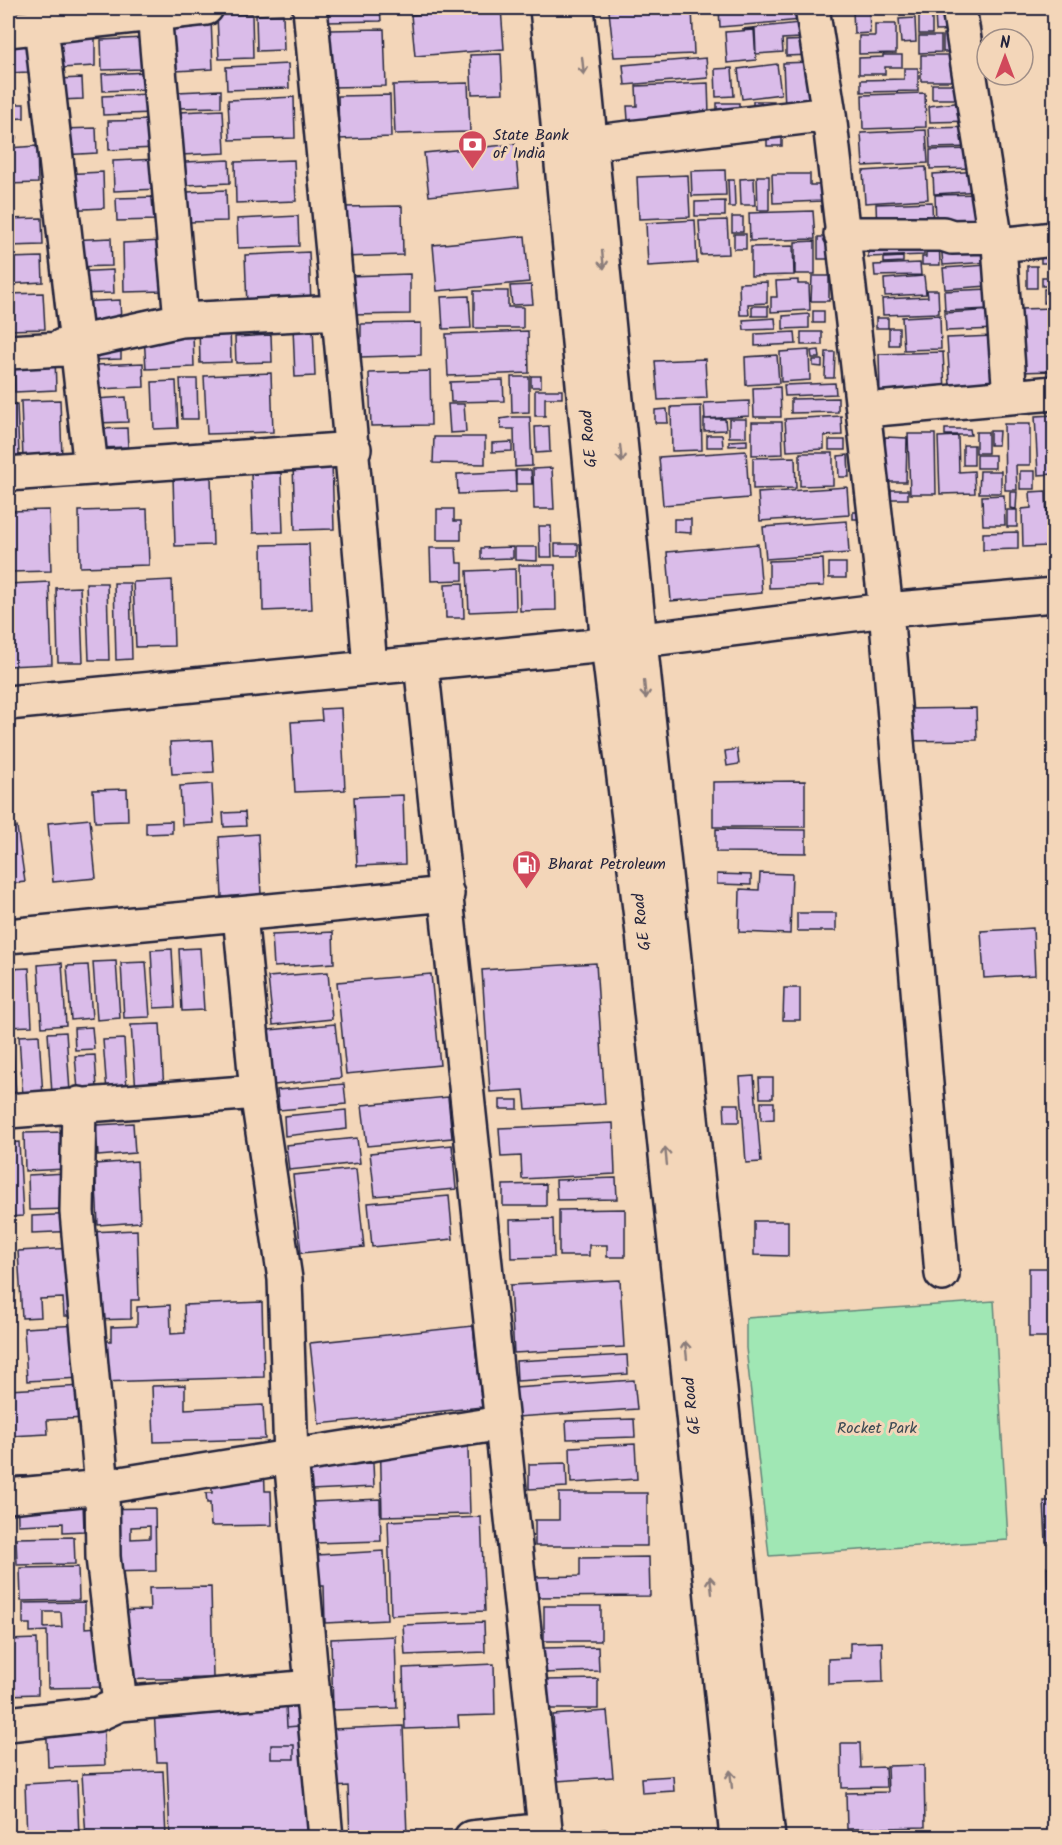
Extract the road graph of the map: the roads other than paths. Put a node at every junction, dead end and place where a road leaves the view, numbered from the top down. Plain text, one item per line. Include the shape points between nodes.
1 (206, 8) edge
2 (310, 8) edge
3 (547, 8) edge
4 (578, 8) edge
5 (812, 8) edge
6 (959, 8) edge
7 (154, 13) junction
8 (41, 26) junction
9 (8, 30) edge
10 (829, 114) junction
11 (576, 144) junction
12 (841, 234) junction
13 (1054, 239) edge
14 (997, 240) junction
15 (338, 312) junction
16 (181, 320) junction
17 (77, 343) junction
18 (8, 351) edge
19 (1054, 393) edge
20 (1010, 397) junction
21 (865, 410) junction
22 (354, 448) junction
23 (91, 468) junction
24 (8, 474) edge
25 (1054, 595) edge
26 (886, 610) junction
27 (624, 643) junction
28 (421, 663) junction
29 (370, 668) junction
30 (8, 703) edge
31 (447, 894) junction
32 (240, 915) junction
33 (8, 936) edge
34 (257, 1092) junction
35 (79, 1104) junction
36 (8, 1111) edge
37 (942, 1274) dead end
38 (502, 1423) junction
39 (291, 1457) junction
40 (714, 1464) junction
41 (102, 1487) junction
42 (8, 1496) edge
43 (312, 1687) junction
44 (120, 1704) junction
45 (8, 1724) edge
46 (545, 1834) edge
47 (326, 1838) edge
48 (471, 1838) edge
49 (737, 1838) edge
50 (768, 1838) edge

1 - 7 street
2 - 15 street
3 - 11 street, GE Road
4 -> 11 street, GE Road
5 - 10 street
6 - 14 street
7 - 8 street
7 - 16 street
8 - 9 street
8 - 17 street
10 - 11 street
10 - 12 street
11 - 27 street, GE Road
12 - 14 street
12 - 21 street
13 - 14 street
14 - 20 street
15 - 16 street
15 - 22 street
16 - 17 street
17 - 18 street via 62,349
17 - 23 street
19 - 20 street
20 - 21 street
21 - 26 street
22 - 23 street
22 - 29 street
23 - 24 street
25 - 26 street
26 - 27 street
26 - 37 street
27 - 28 street
27 - 40 street, GE Road via 643,934
28 - 29 street
28 - 31 street
29 - 30 street
31 - 32 street
31 - 38 street
32 - 33 street
32 - 34 street
34 - 35 street
34 - 39 street via 285,1279
35 - 36 street
35 - 41 street via 77,1212
38 - 39 street
38 - 46 street
39 - 41 street
39 - 43 street
49 -> 40 street, GE Road
40 - 50 street, GE Road
41 - 42 street
41 - 44 street via 103,1557
43 - 44 street
43 - 47 street
44 - 45 street via 98,1714
46 - 48 street

